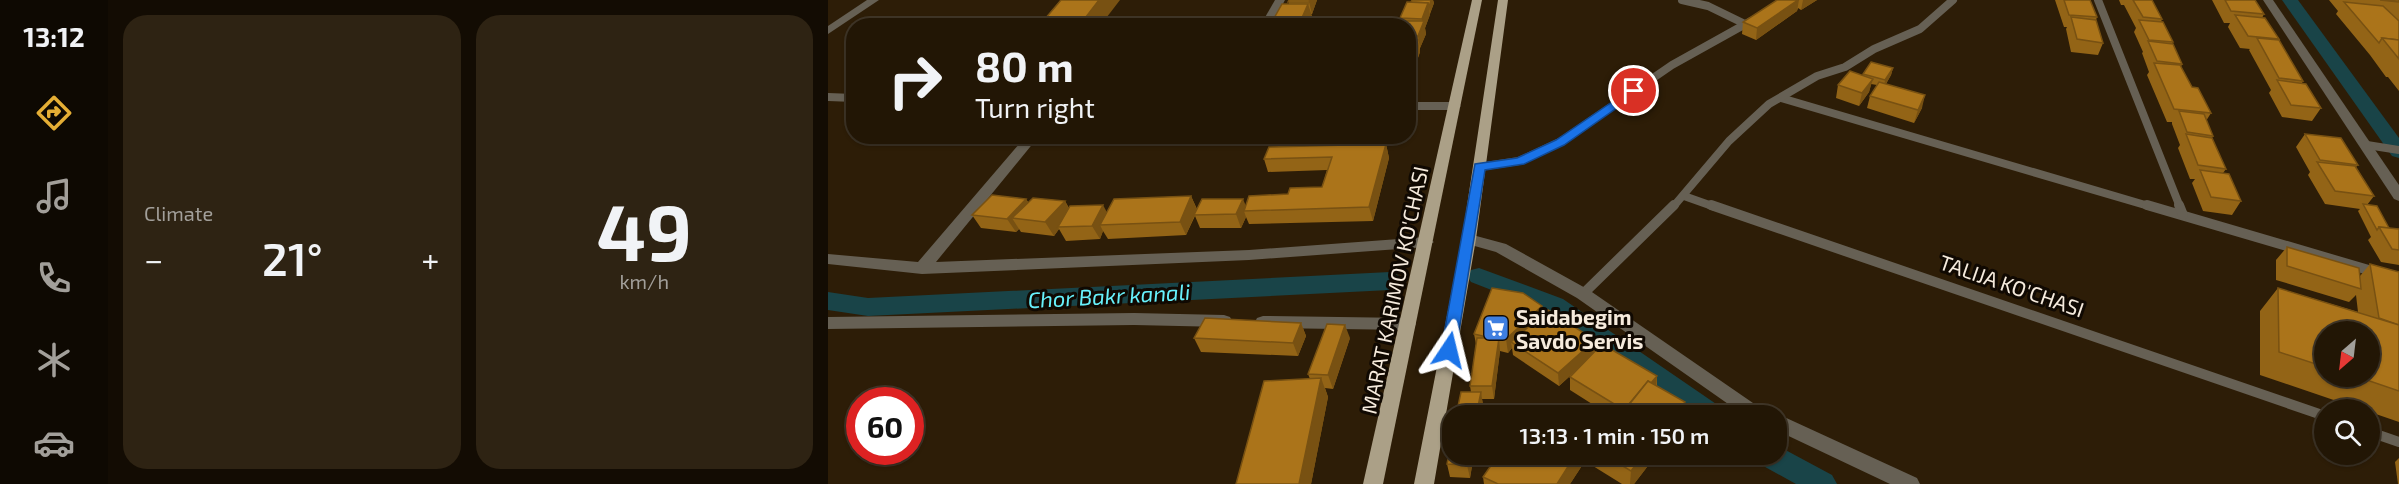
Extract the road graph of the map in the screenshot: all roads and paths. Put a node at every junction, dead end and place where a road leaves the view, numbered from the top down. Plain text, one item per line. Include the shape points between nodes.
1 (874, 0) edge
2 (1280, 0) edge
3 (1477, 0) edge
4 (1503, 0) edge
5 (1682, 0) edge
6 (1953, 0) edge
7 (2098, 0) edge
8 (2268, 0) edge
9 (847, 18) edge
10 (1270, 18) edge
11 (846, 19) edge
12 (1755, 19) edge
13 (1747, 25) junction
14 (828, 31) edge
15 (828, 97) edge
16 (846, 98) edge
17 (1781, 98) junction
18 (1416, 106) edge
19 (1455, 106) junction
20 (1026, 144) edge
21 (2367, 146) junction
22 (2399, 150) edge
23 (1479, 166) junction
24 (1684, 196) junction
25 (2399, 196) edge
26 (2183, 216) junction
27 (1469, 239) junction
28 (1426, 242) junction
29 (828, 259) edge
30 (922, 268) junction
31 (2399, 279) edge
32 (1583, 294) junction
33 (828, 323) edge
34 (1408, 324) junction
35 (1742, 405) edge
36 (2314, 412) edge
37 (1787, 426) edge
38 (2380, 435) edge
39 (2399, 442) edge
40 (1373, 484) edge
41 (1424, 484) edge
42 (1910, 484) edge

1 - 9 street
2 - 10 street
3 - 19 main road, MARAT KARIMOV KO'CHASI
4 - 23 main road
5 - 13 lane via 1708,6
6 - 17 lane via 1920,28 1818,76
7 - 26 lane
8 - 21 street
11 - 14 street
12 - 13 lane
13 - 23 lane via 1672,64 1560,142 1520,161
15 - 16 street
17 - 24 lane via 1769,104 1729,141
17 - 26 lane
18 - 19 street
19 - 28 main road, MARAT KARIMOV KO'CHASI
20 - 30 street
21 - 22 lane
21 - 25 street
23 - 27 main road
24 - 32 lane
24 - 36 lane, TALIJA KO'CHASI
26 - 31 lane
27 - 32 street via 1501,248
27 - 41 main road
28 - 30 street via 1249,255
28 - 34 main road, MARAT KARIMOV KO'CHASI
29 - 30 street
32 - 35 street
33 - 34 street via 1134,319
34 - 40 main road, MARAT KARIMOV KO'CHASI
37 - 42 street
38 - 39 lane

